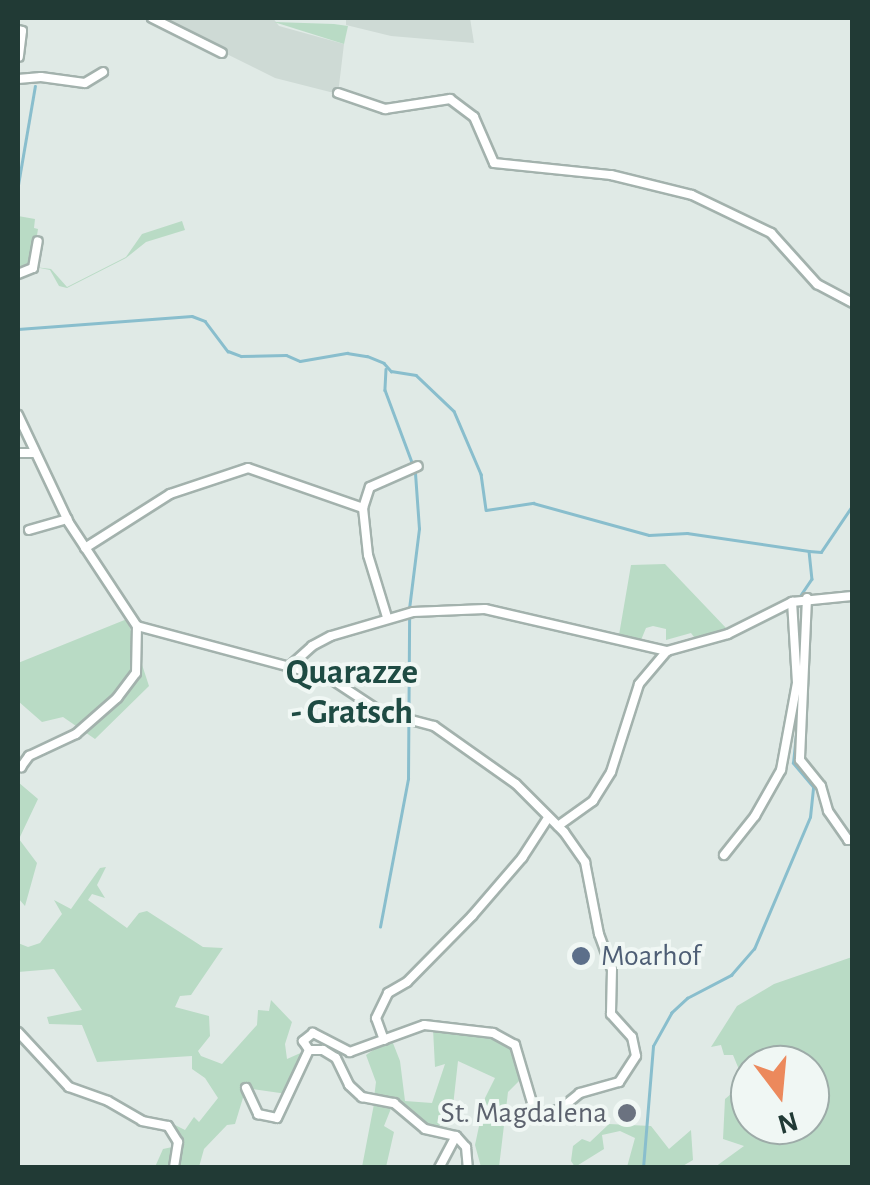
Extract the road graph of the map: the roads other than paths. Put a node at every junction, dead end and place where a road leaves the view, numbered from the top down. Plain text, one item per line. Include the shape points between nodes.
1 (152, 18) edge
2 (18, 30) edge
3 (222, 53) dead end
4 (20, 56) edge
5 (104, 72) dead end
6 (18, 80) edge
7 (338, 93) dead end
8 (38, 241) dead end
9 (18, 274) edge
10 (852, 302) edge
11 (18, 415) edge
12 (18, 453) edge
13 (35, 453) junction
14 (415, 468) dead end
15 (363, 508) junction
16 (67, 519) junction
17 (29, 530) dead end
18 (84, 548) junction
19 (852, 596) edge
20 (807, 598) junction
21 (792, 602) junction
22 (387, 616) junction
23 (137, 626) junction
24 (667, 650) junction
25 (290, 666) junction
26 (18, 765) edge
27 (548, 818) junction
28 (558, 826) junction
29 (852, 839) edge
30 (724, 855) dead end
31 (18, 1032) edge
32 (384, 1040) junction
33 (309, 1050) junction
34 (246, 1088) dead end
35 (456, 1136) junction
36 (174, 1168) edge
37 (440, 1168) edge
38 (468, 1168) edge

1 - 3 street
2 - 4 street
5 - 6 street via 86,83
7 - 10 street via 385,109 450,99 474,117 494,163 611,174 692,195 771,233 817,284
8 - 9 street via 33,268
11 - 13 street
12 - 13 street
13 - 16 street
14 - 15 street via 370,487
15 - 18 street via 248,468 170,494
15 - 22 street via 368,555
16 - 17 street
16 - 18 street
18 - 23 street
19 - 20 street
20 - 21 street
20 - 29 street via 800,760
21 - 24 street via 728,634
21 - 30 street via 797,684 781,770
22 - 24 street via 485,608
22 - 25 street via 312,646
23 - 25 street
23 - 26 street via 136,674 117,698 76,734
24 - 28 street via 639,684 611,772 592,801
25 - 27 street via 328,677 381,712 443,731 492,764
27 - 28 street
27 - 32 street via 472,916 388,993 376,1018
28 - 32 street via 590,874 598,934 612,969 611,1014 635,1044 629,1073 545,1114 533,1106 519,1053 505,1037 424,1025
31 - 36 street via 69,1087 168,1126 178,1142
32 - 33 street via 350,1052 313,1033 303,1040
33 - 34 street via 277,1118 258,1114
33 - 35 street via 336,1058 352,1089 402,1108 429,1132
35 - 37 street
35 - 38 street via 466,1147

